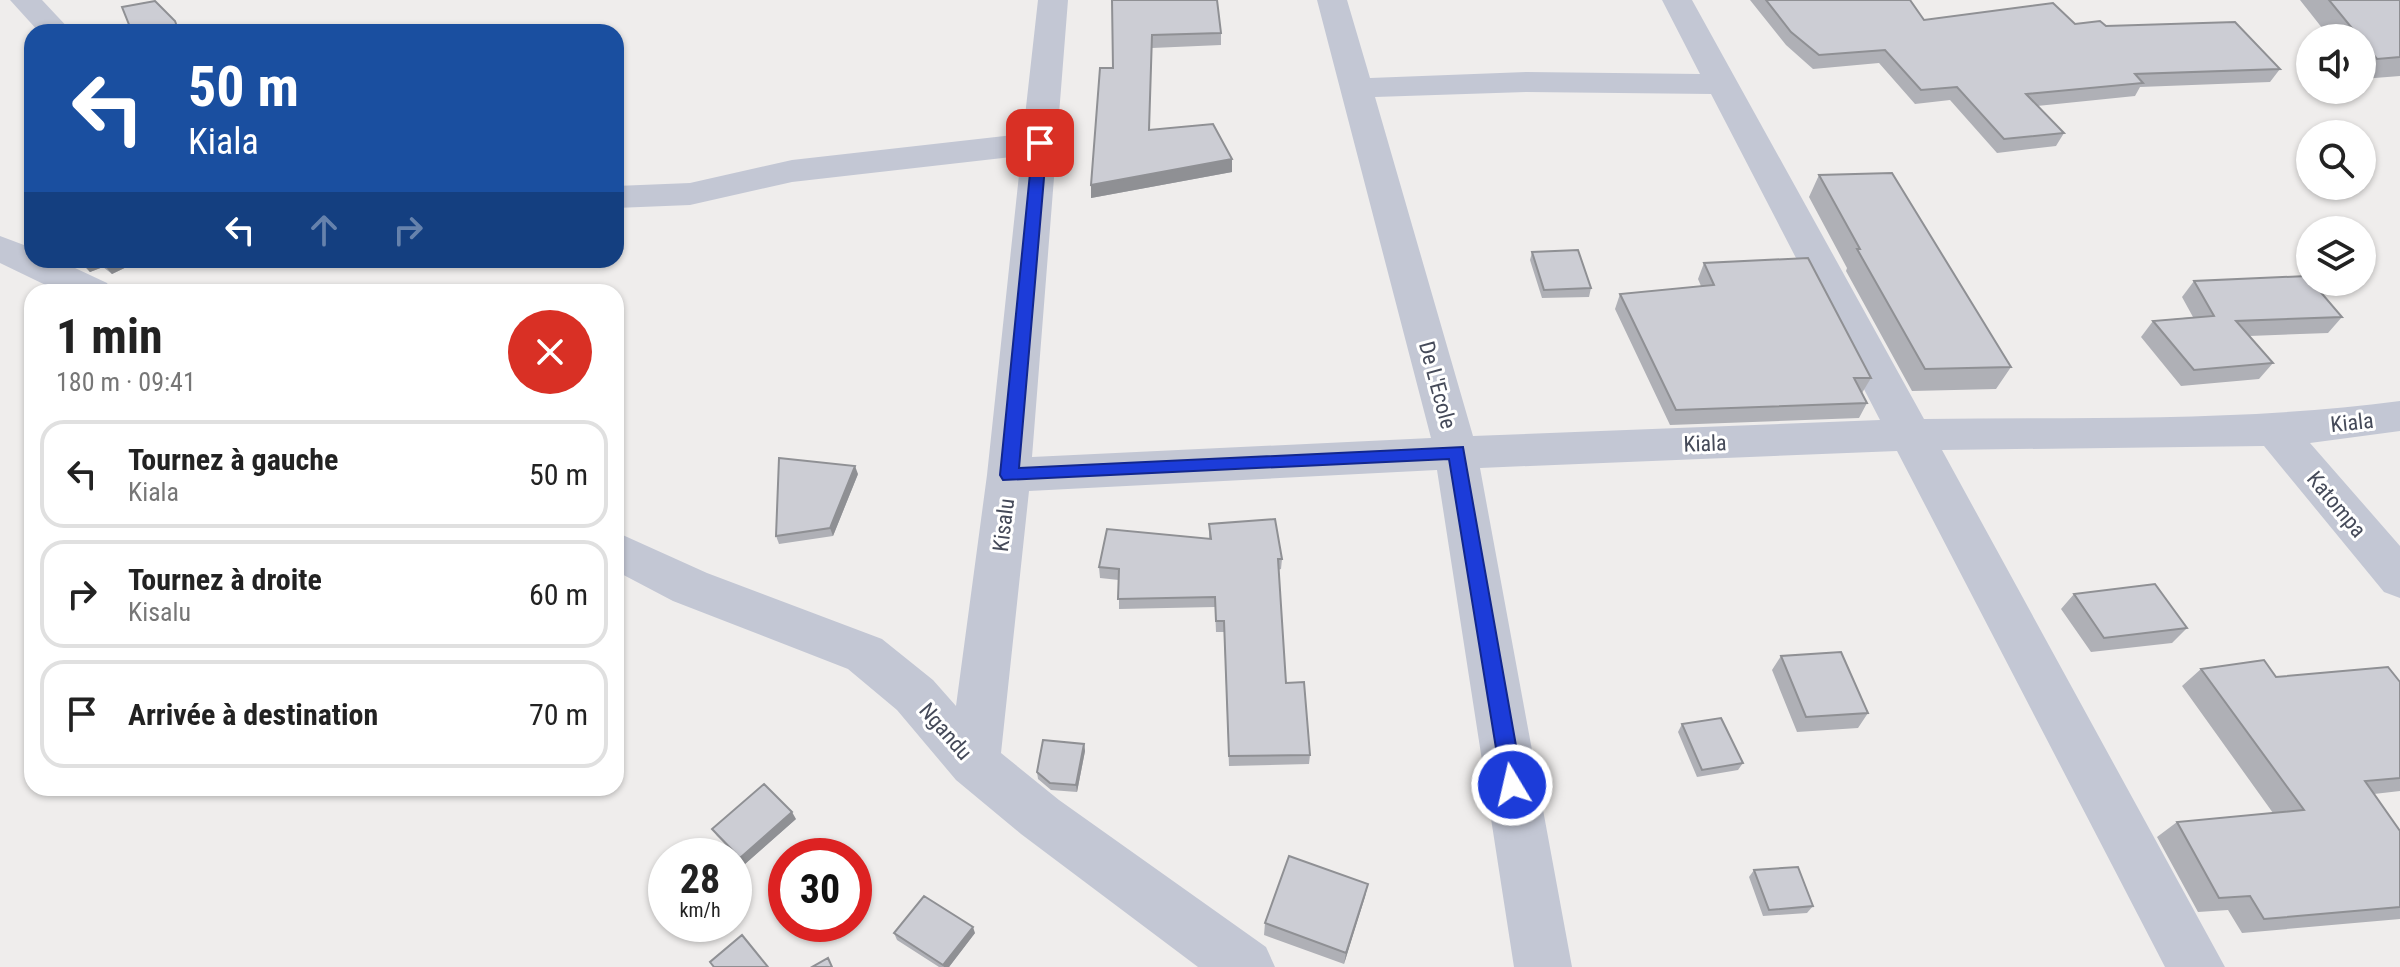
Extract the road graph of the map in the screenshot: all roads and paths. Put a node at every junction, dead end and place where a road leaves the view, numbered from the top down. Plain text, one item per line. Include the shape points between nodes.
1 (25, 0) edge
2 (1053, 0) edge
3 (1332, 0) edge
4 (1677, 0) edge
5 (48, 24) edge
6 (1721, 84) junction
7 (1356, 88) junction
8 (1040, 143) junction
9 (624, 197) edge
10 (0, 248) edge
11 (24, 259) edge
12 (42, 268) edge
13 (76, 284) edge
14 (2400, 416) edge
15 (2274, 429) junction
16 (1913, 435) junction
17 (1456, 452) junction
18 (1009, 475) junction
19 (624, 554) edge
20 (2400, 579) edge
21 (974, 763) junction
22 (1246, 967) edge
23 (1543, 967) edge
24 (2196, 967) edge

1 - 5 street
2 - 8 street, Kisalu
3 - 7 street, De L'Ecole
4 - 6 street
6 - 7 street via 1527,82
6 - 16 street
7 - 17 street, De L'Ecole
8 - 9 street via 804,170 690,194
8 - 18 street, Kisalu
10 - 11 street
12 - 13 street
14 - 15 street, Kiala
15 - 16 street, Kiala
15 - 20 street, Katompa
16 - 17 street, Kiala
16 - 24 street
17 - 18 street, Kiala
17 - 23 street, De L'Ecole
18 - 21 street, Kisalu
19 - 21 street, Ngandu via 690,587 865,654 915,695
21 - 22 street, Ngandu

